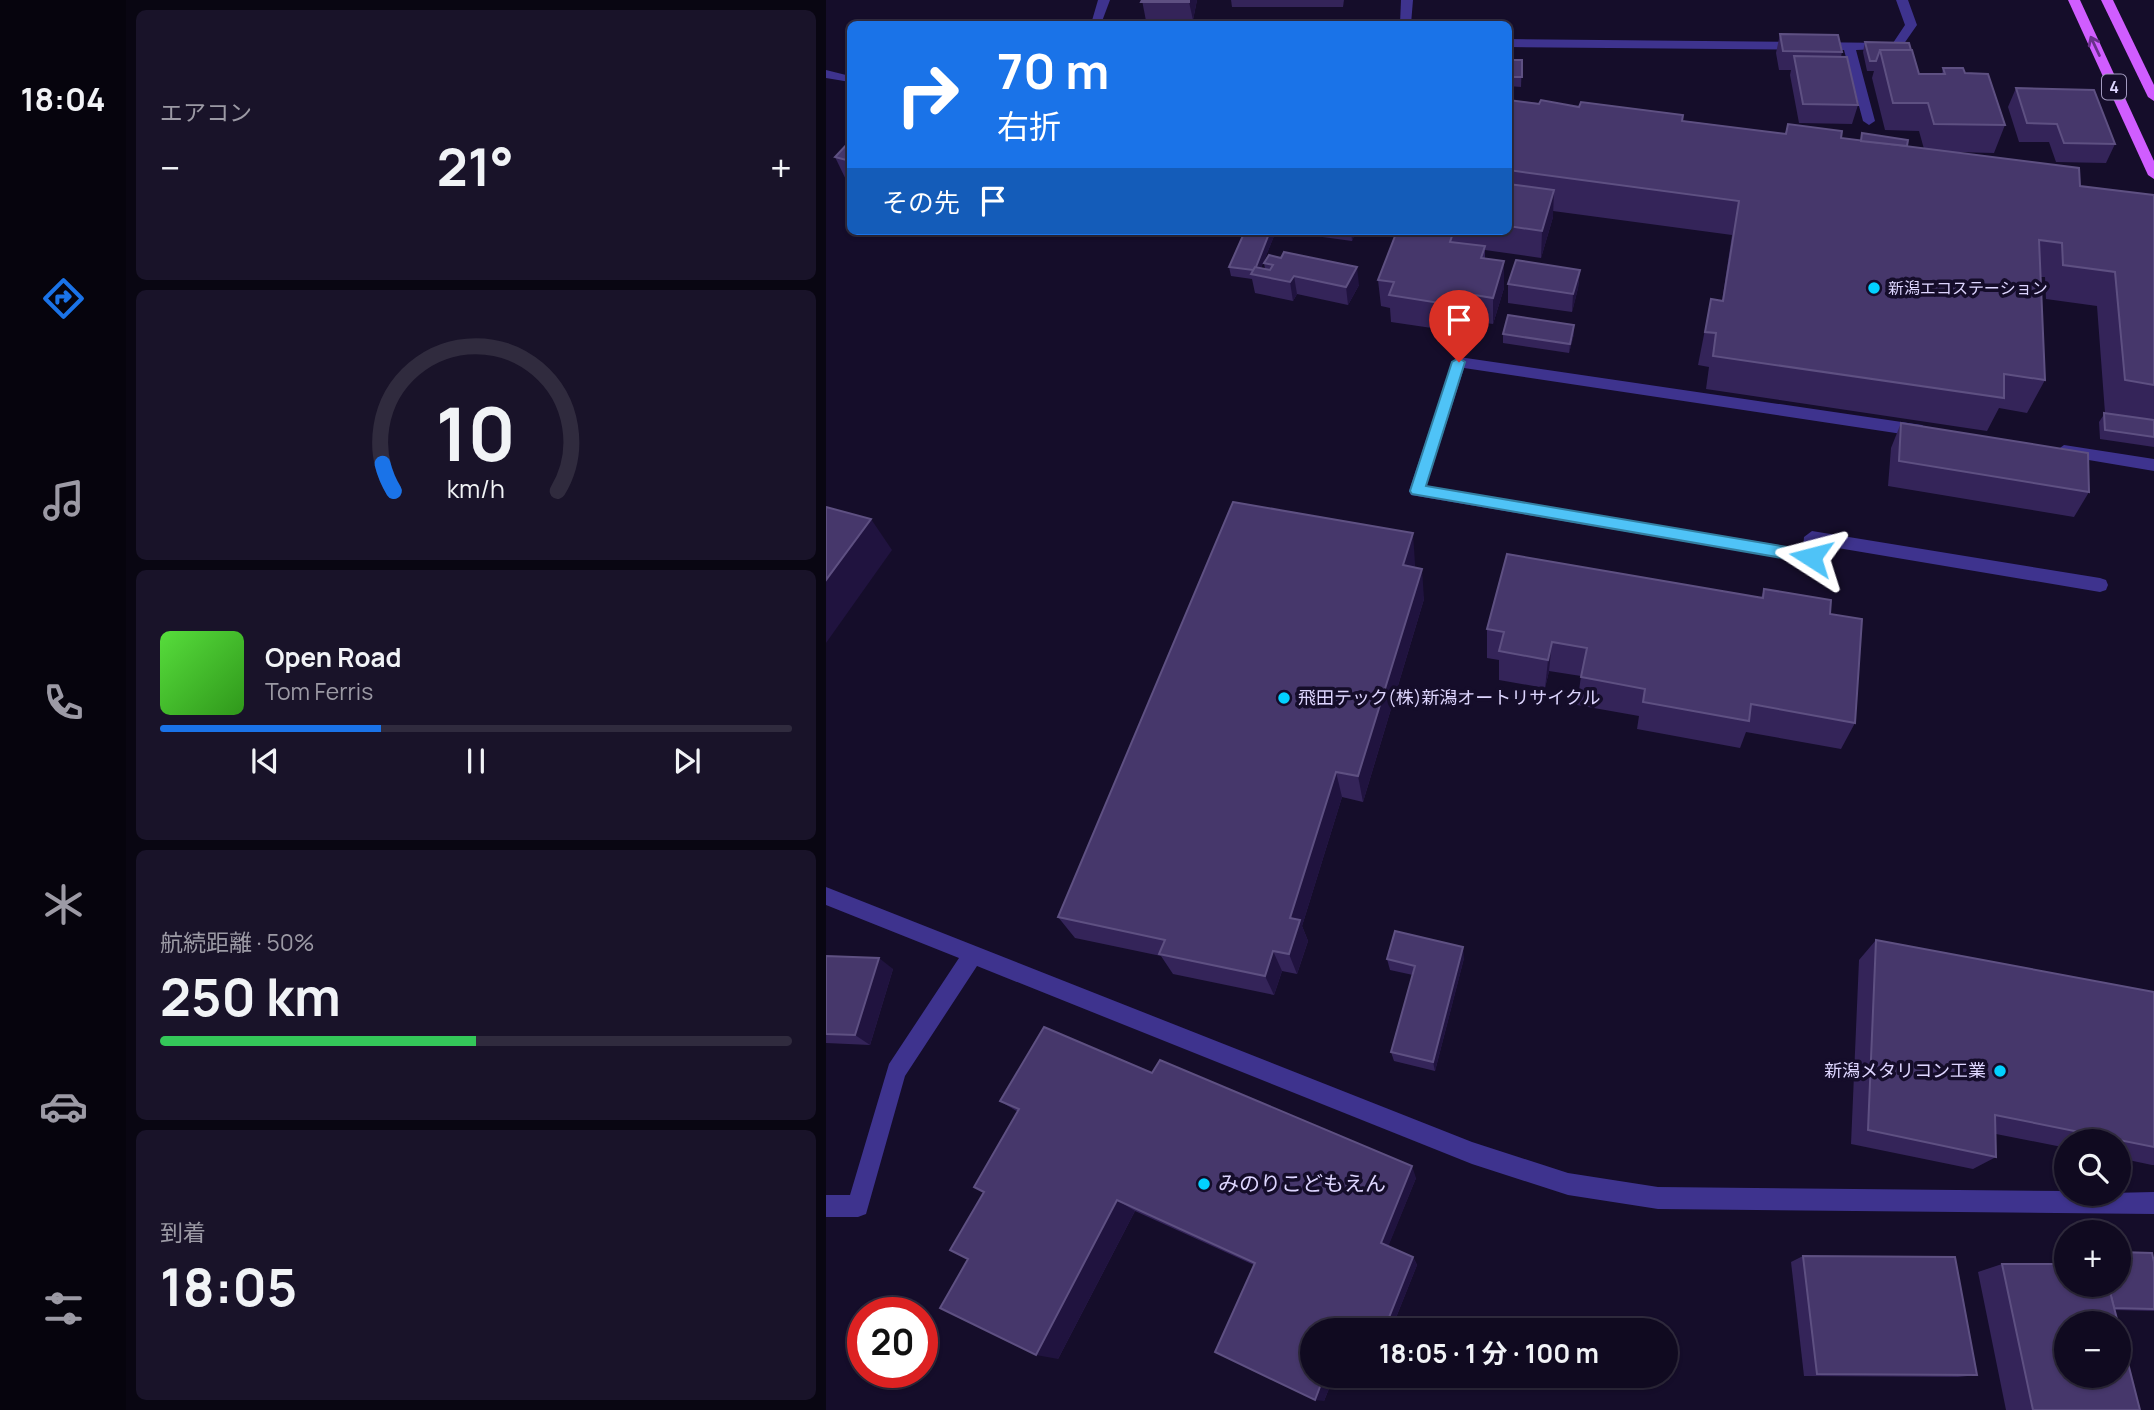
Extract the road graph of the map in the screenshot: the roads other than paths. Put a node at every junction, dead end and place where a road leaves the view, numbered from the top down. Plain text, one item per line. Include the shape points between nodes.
1 (1104, 0) edge
2 (1407, 0) edge
3 (1902, 0) edge
4 (2074, 0) edge
5 (2107, 0) edge
6 (1097, 21) edge
7 (1406, 21) edge
8 (1512, 43) edge
9 (1849, 47) junction
10 (826, 74) edge
11 (847, 78) edge
12 (2154, 97) edge
13 (1869, 121) dead end
14 (2154, 175) edge
15 (1936, 433) edge
16 (2045, 449) edge
17 (2154, 465) edge
18 (2100, 584) dead end
19 (826, 897) edge
20 (974, 955) junction
21 (2154, 1203) edge
22 (826, 1206) edge

1 - 6 street
2 - 7 street
3 - 9 street via 1911,25 1897,46
14 -> 4 main road, 4
5 - 12 main road, 4
8 - 9 street
9 - 13 street
10 - 11 street
15 - 18 street via 1459,362 1417,491 1811,557 1812,537
16 - 17 street
19 - 20 street
20 - 21 street via 1472,1153 1568,1184 1658,1198
20 - 22 street via 896,1071 858,1206

